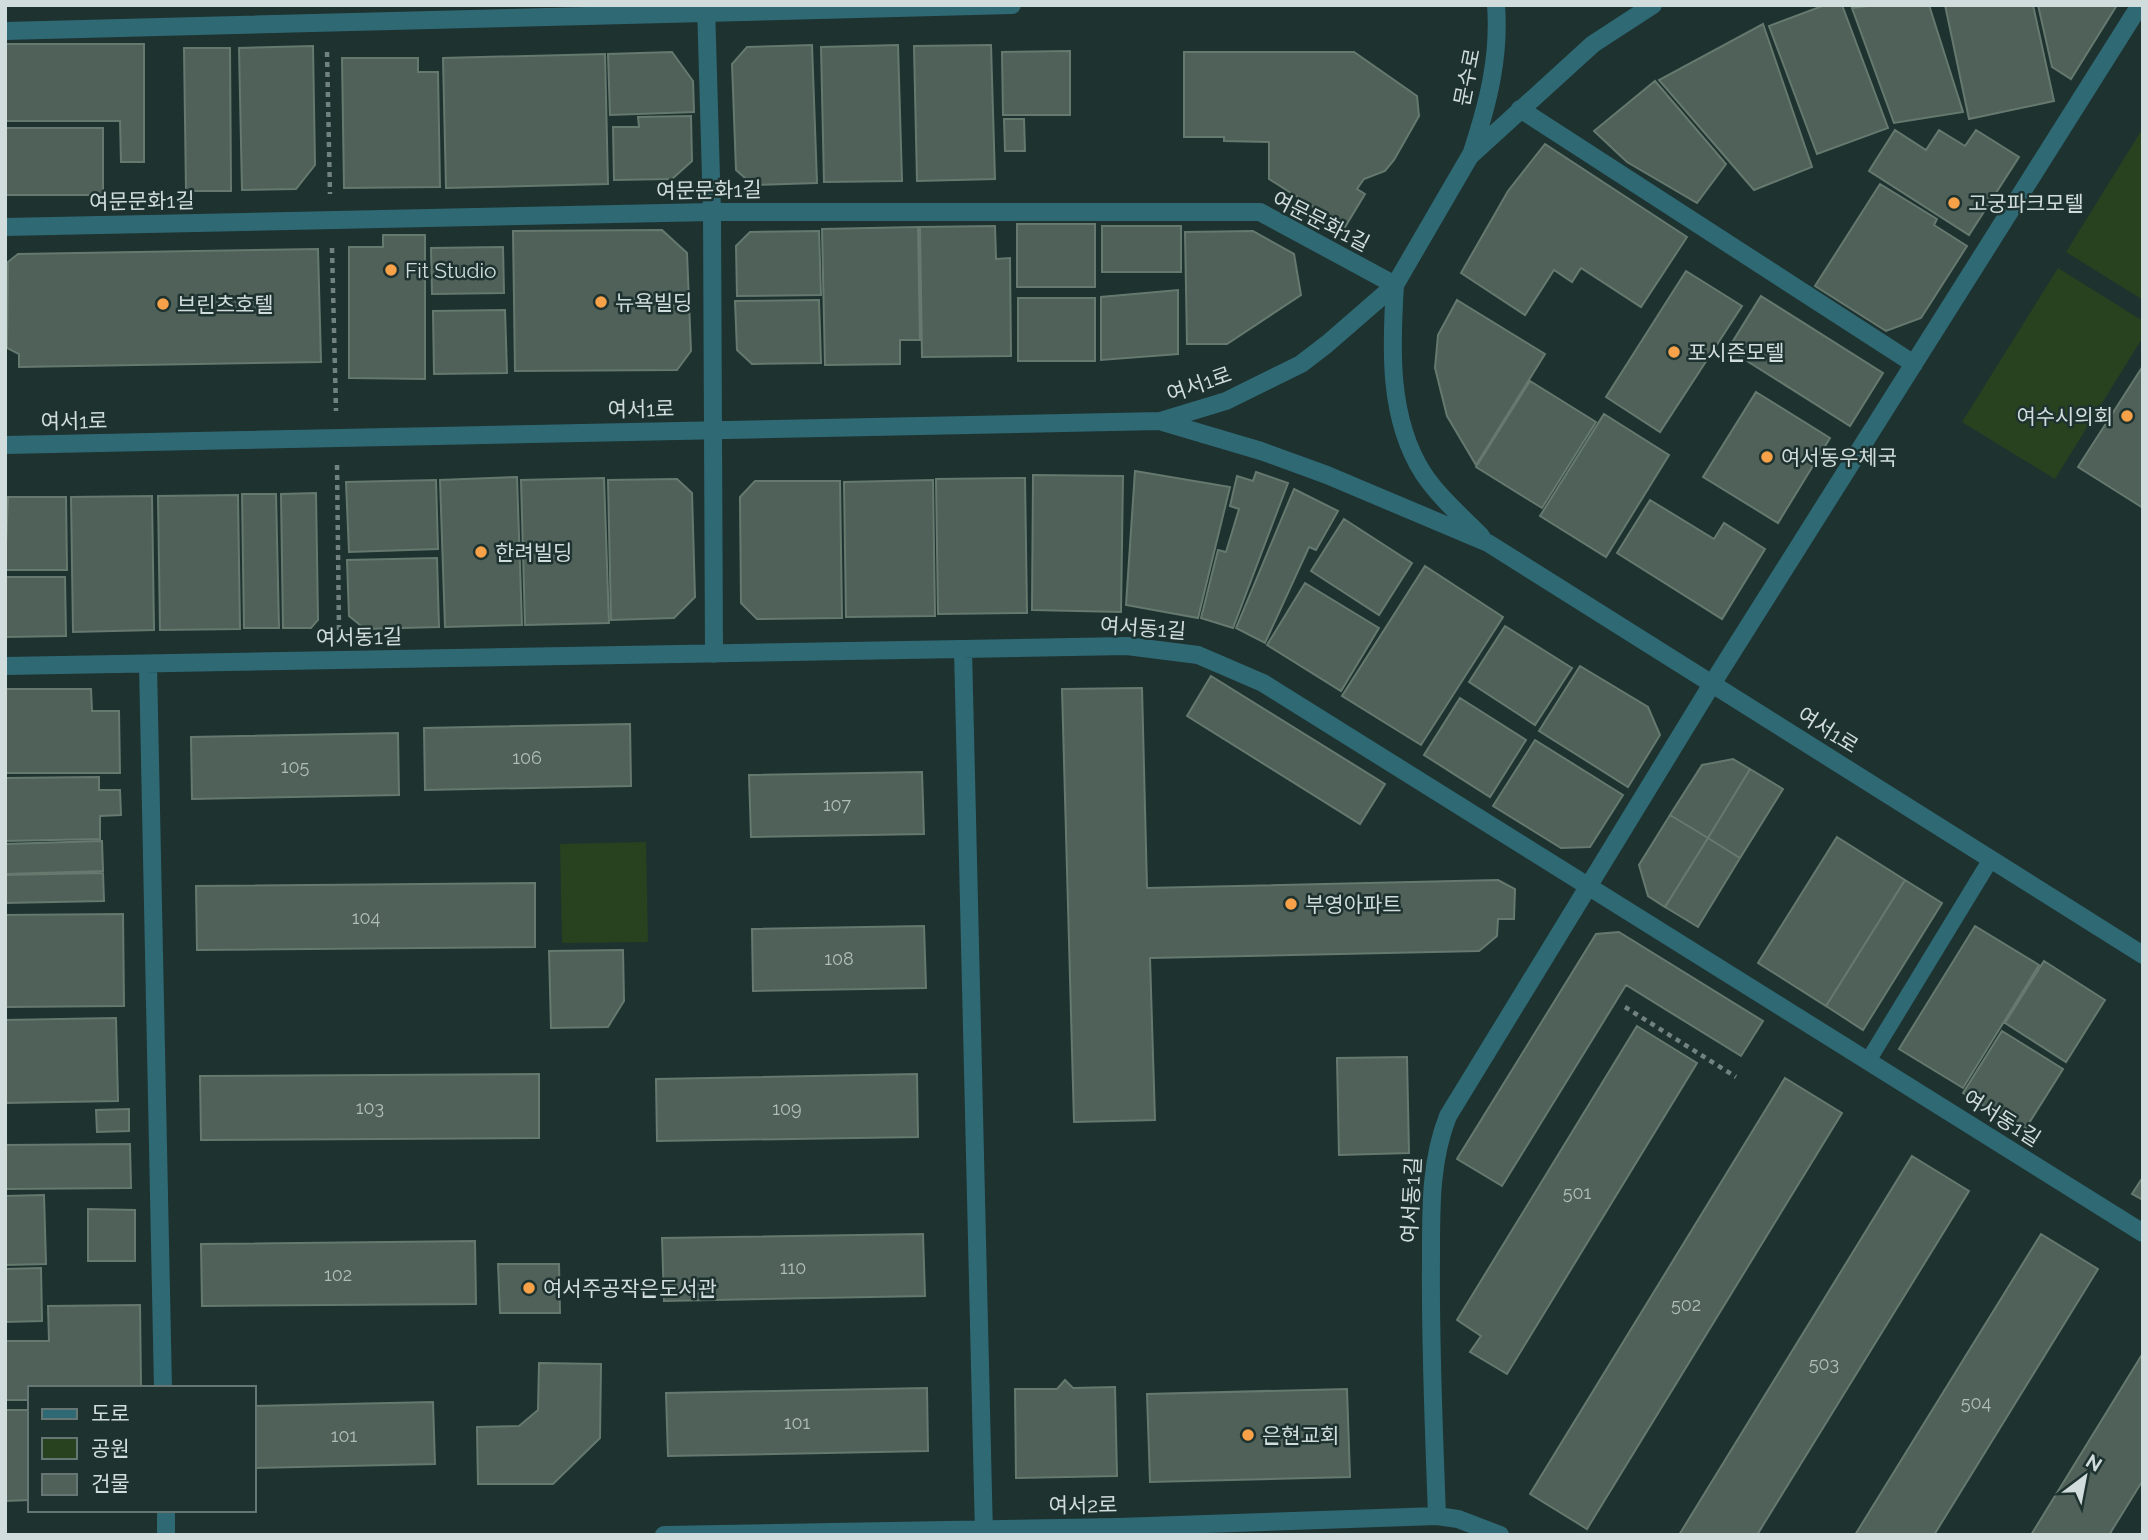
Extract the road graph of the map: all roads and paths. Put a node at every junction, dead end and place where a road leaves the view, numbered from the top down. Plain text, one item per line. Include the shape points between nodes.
1 (1012, 5) edge
2 (1496, 5) edge
3 (1653, 5) edge
4 (2140, 5) edge
5 (707, 9) edge
6 (326, 23) junction
7 (5, 31) edge
8 (1520, 109) junction
9 (1471, 156) junction
10 (712, 212) junction
11 (331, 220) junction
12 (5, 227) edge
13 (1395, 285) junction
14 (1914, 364) junction
15 (1160, 421) junction
16 (712, 430) junction
17 (336, 439) junction
18 (5, 445) edge
19 (1488, 544) junction
20 (963, 649) junction
21 (714, 654) junction
22 (339, 660) junction
23 (148, 664) junction
24 (5, 666) edge
25 (1712, 684) junction
26 (1991, 859) junction
27 (1589, 886) junction
28 (2143, 955) edge
29 (1625, 1007) dead end
30 (1868, 1061) junction
31 (1736, 1077) dead end
32 (2143, 1233) edge
33 (163, 1386) edge
34 (166, 1512) edge
35 (1437, 1516) junction
36 (1118, 1531) edge
37 (984, 1532) edge
38 (166, 1535) edge
39 (664, 1535) edge
40 (1500, 1535) edge

1 - 5 street
2 - 9 street, 문수로 via 1492,81
3 - 8 street via 1593,44
4 - 14 street, 여서동1길
5 - 6 street
5 - 10 street
6 - 7 street
6 - 11 path
8 - 9 street
8 - 14 street
9 - 13 street
10 - 11 street, 여문문화1길
10 - 13 street, 여문문화1길 via 1260,212
10 - 16 street
11 - 12 street, 여문문화1길
11 - 17 path
13 - 15 street, 여서1로 via 1327,344 1271,380 1226,401
13 - 19 street via 1394,369 1404,431 1424,475
14 - 25 street, 여서동1길
15 - 16 street, 여서1로
15 - 19 street via 1327,475
16 - 17 street, 여서1로
16 - 21 street
17 - 18 street, 여서1로
17 - 22 path
19 - 25 street, 여서1로
20 - 21 street, 여서동1길
20 - 27 street, 여서동1길 via 1127,646 1199,655 1263,683
20 - 37 street
21 - 22 street, 여서동1길
22 - 23 street, 여서동1길
23 - 24 street, 여서동1길
23 - 33 street
25 - 26 street, 여서1로
25 - 27 street, 여서동1길
26 - 28 street, 여서1로
26 - 30 lane
27 - 30 street, 여서동1길
27 - 35 street, 여서동1길 via 1448,1116 1436,1152 1430,1294
29 - 31 path
30 - 32 street, 여서동1길
34 - 38 street
35 - 36 street, 여서2로
35 - 40 street, 여서2로
36 - 37 street, 여서2로
37 - 39 street, 여서2로

